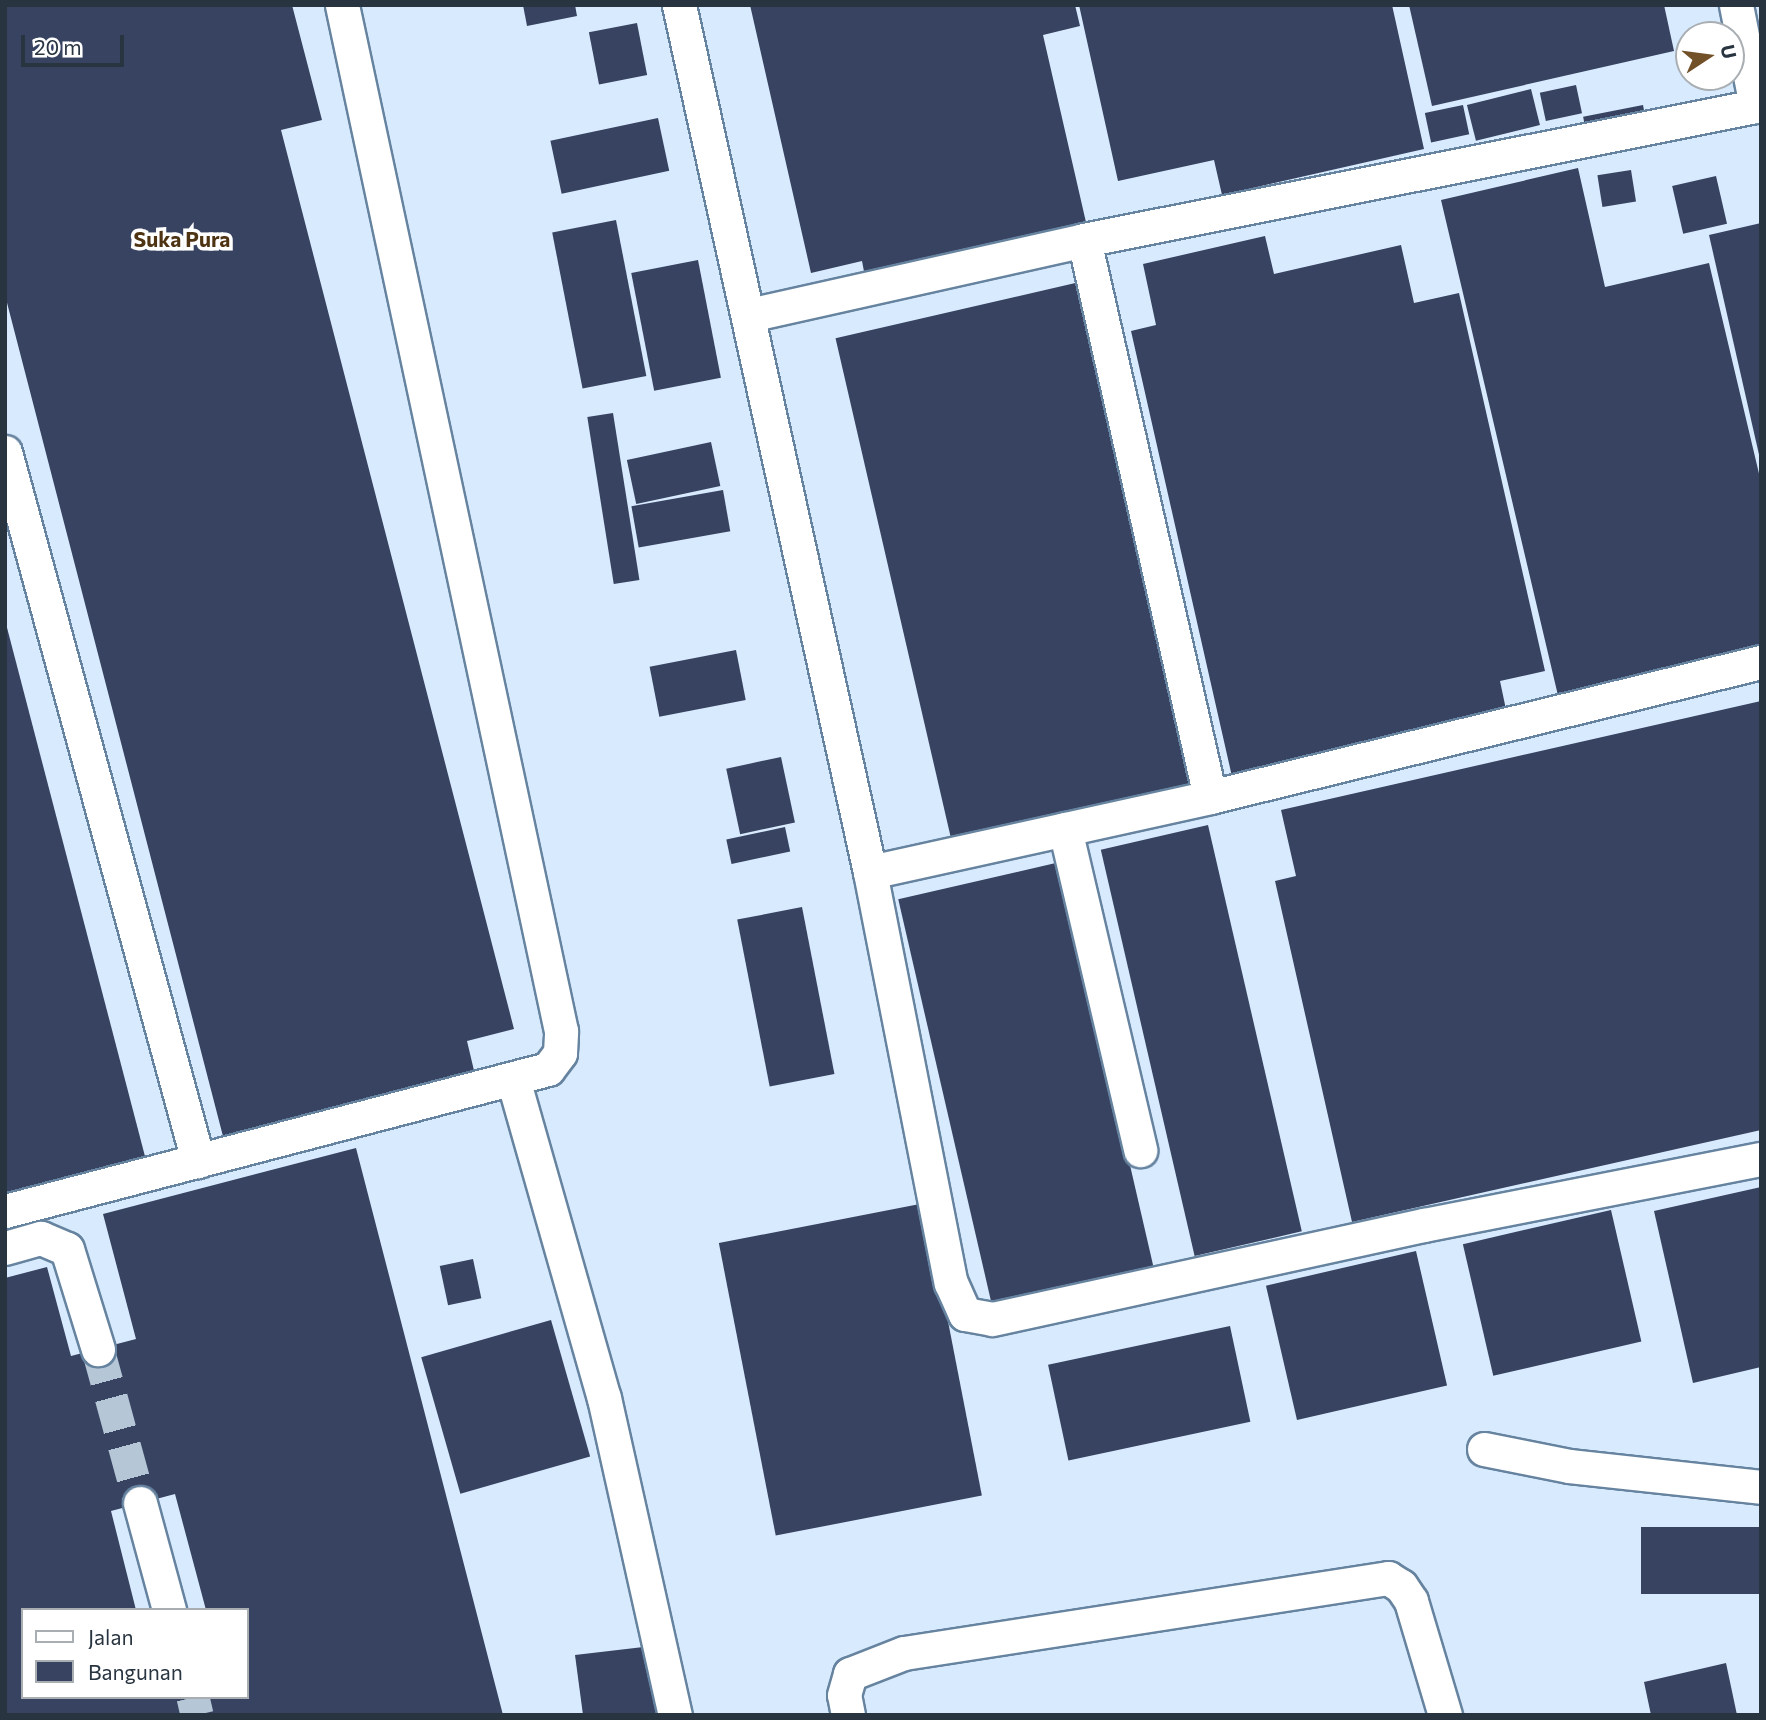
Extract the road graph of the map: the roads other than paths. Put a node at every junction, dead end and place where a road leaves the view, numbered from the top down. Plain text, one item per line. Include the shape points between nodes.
1 (342, 5) edge
2 (679, 5) edge
3 (1736, 5) edge
4 (1758, 105) edge
5 (1084, 240) junction
6 (749, 315) junction
7 (5, 452) edge
8 (1761, 662) edge
9 (1210, 797) junction
10 (1065, 829) junction
11 (870, 872) junction
12 (513, 1079) junction
13 (1140, 1150) dead end
14 (1761, 1160) edge
15 (198, 1161) junction
16 (5, 1211) edge
17 (5, 1248) edge
18 (99, 1349) tunnel mouth
19 (1484, 1449) dead end
20 (1761, 1486) edge
21 (140, 1503) tunnel mouth
22 (168, 1608) edge
23 (675, 1715) edge
24 (848, 1715) edge
25 (1444, 1715) edge

1 - 12 lane via 561,1031 560,1053 548,1069
2 - 6 lane
3 - 4 lane
4 - 5 lane
5 - 6 lane
5 - 9 lane
6 - 11 lane
7 - 15 lane
8 - 9 lane
9 - 10 lane
10 - 11 lane
10 - 13 lane
11 - 14 lane via 951,1283 965,1314 992,1319 1424,1225
12 - 15 lane
12 - 23 lane via 604,1398
15 - 16 lane
17 - 18 lane via 41,1238 67,1249
19 - 20 lane via 1569,1466
21 - 22 lane
24 - 25 lane via 844,1695 850,1674 904,1653 1388,1578 1401,1586 1411,1601

